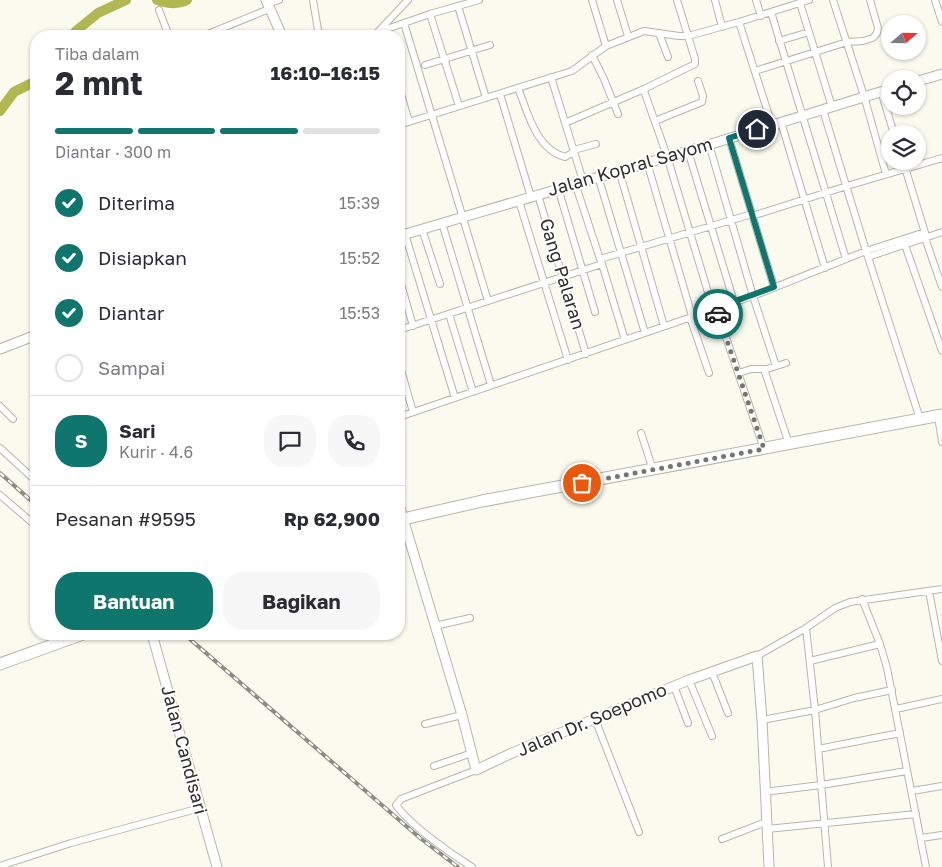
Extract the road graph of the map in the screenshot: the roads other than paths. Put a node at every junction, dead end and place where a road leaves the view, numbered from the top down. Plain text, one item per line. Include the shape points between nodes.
1 (279, 0) edge
2 (313, 0) edge
3 (408, 0) edge
4 (592, 0) edge
5 (617, 0) edge
6 (677, 0) edge
7 (715, 0) edge
8 (756, 0) edge
9 (809, 0) edge
10 (833, 0) edge
11 (870, 0) edge
12 (935, 0) edge
13 (474, 1) edge
14 (786, 3) edge
15 (800, 3) junction
16 (268, 4) edge
17 (458, 6) junction
18 (158, 10) dead end
19 (771, 12) junction
20 (430, 14) junction
21 (760, 16) junction
22 (739, 22) junction
23 (942, 22) edge
24 (404, 23) junction
25 (722, 27) junction
26 (166, 30) edge
27 (215, 30) edge
28 (279, 30) edge
29 (318, 30) edge
30 (382, 30) edge
31 (388, 30) edge
32 (809, 32) junction
33 (659, 33) junction
34 (628, 36) junction
35 (688, 36) junction
36 (779, 41) junction
37 (847, 42) junction
38 (490, 45) dead end
39 (606, 46) junction
40 (471, 50) junction
41 (815, 52) junction
42 (592, 55) junction
43 (668, 57) dead end
44 (444, 59) junction
45 (786, 61) junction
46 (425, 66) dead end
47 (755, 71) junction
48 (942, 74) edge
49 (551, 77) junction
50 (926, 79) edge
51 (698, 81) dead end
52 (518, 88) junction
53 (644, 89) junction
54 (881, 91) edge
55 (500, 94) junction
56 (864, 96) junction
57 (486, 98) junction
58 (614, 102) junction
59 (459, 106) junction
60 (405, 108) edge
61 (828, 108) junction
62 (618, 114) dead end
63 (431, 115) junction
64 (801, 116) junction
65 (655, 121) junction
66 (409, 122) junction
67 (781, 122) junction
68 (405, 123) edge
69 (566, 123) junction
70 (772, 125) junction
71 (729, 138) junction
72 (596, 144) dead end
73 (709, 144) junction
74 (688, 150) junction
75 (574, 151) junction
76 (668, 156) junction
77 (942, 158) edge
78 (926, 161) edge
79 (647, 162) junction
80 (619, 170) junction
81 (894, 170) edge
82 (905, 170) edge
83 (886, 174) junction
84 (598, 176) junction
85 (579, 182) junction
86 (847, 186) junction
87 (558, 188) junction
88 (826, 192) junction
89 (534, 196) junction
90 (804, 200) junction
91 (519, 201) junction
92 (752, 215) junction
93 (461, 218) junction
94 (731, 220) junction
95 (442, 223) junction
96 (711, 226) junction
97 (422, 229) junction
98 (690, 232) junction
99 (942, 232) edge
100 (405, 234) edge
101 (925, 236) junction
102 (670, 238) junction
103 (405, 244) edge
104 (905, 245) junction
105 (642, 247) junction
106 (621, 253) junction
107 (867, 254) junction
108 (846, 259) junction
109 (601, 262) junction
110 (825, 268) junction
111 (583, 271) junction
112 (563, 278) junction
113 (440, 284) dead end
114 (544, 284) junction
115 (774, 287) junction
116 (942, 287) edge
117 (753, 296) junction
118 (405, 297) edge
119 (488, 301) junction
120 (734, 302) junction
121 (468, 308) junction
122 (714, 309) junction
123 (595, 312) dead end
124 (449, 314) junction
125 (691, 317) junction
126 (431, 320) junction
127 (414, 326) junction
128 (664, 326) junction
129 (405, 328) edge
130 (645, 333) junction
131 (30, 337) edge
132 (625, 340) junction
133 (0, 349) edge
134 (942, 351) edge
135 (586, 354) junction
136 (568, 360) junction
137 (786, 362) dead end
138 (776, 366) junction
139 (764, 369) junction
140 (709, 373) dead end
141 (739, 373) junction
142 (405, 385) edge
143 (491, 385) junction
144 (473, 392) junction
145 (454, 398) junction
146 (0, 406) edge
147 (413, 412) junction
148 (405, 415) edge
149 (940, 416) edge
150 (13, 419) dead end
151 (920, 419) junction
152 (641, 433) dead end
153 (942, 442) edge
154 (789, 444) junction
155 (0, 448) edge
156 (764, 449) junction
157 (653, 470) junction
158 (30, 476) edge
159 (0, 495) edge
160 (405, 518) edge
161 (30, 521) edge
162 (405, 532) edge
163 (942, 589) edge
164 (928, 591) junction
165 (862, 599) junction
166 (470, 618) dead end
167 (435, 626) junction
168 (806, 628) junction
169 (940, 637) edge
170 (66, 640) edge
171 (154, 640) edge
172 (880, 644) junction
173 (756, 656) junction
174 (810, 661) junction
175 (942, 661) edge
176 (0, 664) edge
177 (712, 672) junction
178 (689, 680) junction
179 (674, 686) junction
180 (892, 690) junction
181 (942, 699) edge
182 (896, 709) junction
183 (815, 710) junction
184 (728, 713) dead end
185 (462, 715) junction
186 (595, 719) junction
187 (762, 720) junction
188 (688, 723) dead end
189 (425, 724) dead end
190 (900, 733) junction
191 (712, 736) dead end
192 (818, 749) junction
193 (472, 753) junction
194 (434, 766) dead end
195 (476, 770) junction
196 (908, 772) junction
197 (821, 785) junction
198 (942, 786) edge
199 (912, 791) junction
200 (764, 792) junction
201 (200, 808) junction
202 (916, 814) junction
203 (824, 824) junction
204 (767, 826) junction
205 (639, 832) dead end
206 (942, 835) edge
207 (921, 838) junction
208 (722, 839) dead end
209 (0, 866) edge
210 (217, 867) edge
211 (472, 867) edge
212 (769, 867) edge
213 (828, 867) edge
214 (926, 867) edge

1 - 16 street
2 - 29 street
3 - 30 street
4 - 39 street
5 - 34 street
6 - 35 street
7 - 25 street
8 - 21 street
9 - 15 street
10 - 37 street
11 - 37 street via 877,33 863,41
12 - 23 street
13 - 17 street
14 - 15 street
14 - 19 street
15 - 32 street
16 - 27 street
16 - 28 street
17 - 20 street
17 - 40 street
18 - 26 street
19 - 21 street
19 - 36 street
20 - 24 street
20 - 44 street
21 - 22 street
22 - 25 street
22 - 47 street
24 - 31 street
24 - 63 street
25 - 35 street
32 - 36 street
32 - 41 street
33 - 34 street via 648,31
33 - 35 street
33 - 43 street
34 - 39 street
35 - 53 street via 695,64
36 - 45 street
37 - 41 street
37 - 56 street
38 - 40 street
39 - 42 street
40 - 44 street
40 - 57 street
41 - 45 street
41 - 61 street
42 - 49 street via 572,71
42 - 58 street
44 - 46 street
44 - 59 street
45 - 47 street
45 - 64 street
47 - 70 street
48 - 50 street
49 - 52 street
49 - 69 street
51 - 65 street via 702,102
52 - 55 street
52 - 75 street via 545,146 565,157
53 - 58 street
53 - 65 street
54 - 56 street, Jalan Kopral Sayom
55 - 57 street
55 - 89 street, Gang Palaran
56 - 61 street, Jalan Kopral Sayom
56 - 83 street
57 - 59 street
58 - 62 street
58 - 69 street
59 - 63 street
60 - 66 street
61 - 64 street, Jalan Kopral Sayom
61 - 86 street
63 - 66 street
63 - 93 street
64 - 67 street, Jalan Kopral Sayom
64 - 88 street
65 - 76 street
66 - 68 street
67 - 70 street, Jalan Kopral Sayom
67 - 90 street
69 - 75 street
70 - 71 street, Jalan Kopral Sayom
71 - 73 street, Jalan Kopral Sayom
71 - 92 street
72 - 75 street
73 - 74 street, Jalan Kopral Sayom
73 - 94 street
74 - 76 street, Jalan Kopral Sayom
74 - 96 street
75 - 85 street
76 - 79 street, Jalan Kopral Sayom
76 - 98 street
77 - 78 street
79 - 80 street, Jalan Kopral Sayom
79 - 102 street
80 - 84 street, Jalan Kopral Sayom
80 - 105 street
81 - 83 street
82 - 101 street
83 - 86 street
84 - 85 street, Jalan Kopral Sayom
84 - 106 street
85 - 87 street, Jalan Kopral Sayom
85 - 109 street
86 - 88 street
86 - 107 street
87 - 89 street, Jalan Kopral Sayom
87 - 111 street
88 - 90 street
88 - 108 street
89 - 91 street, Jalan Kopral Sayom
89 - 112 street, Gang Palaran
90 - 92 street
90 - 110 street
91 - 93 street, Jalan Kopral Sayom
91 - 114 street
92 - 94 street
92 - 115 street
93 - 95 street, Jalan Kopral Sayom
93 - 119 street
94 - 96 street
94 - 117 street
95 - 97 street, Jalan Kopral Sayom
95 - 121 street
96 - 98 street
96 - 120 street
97 - 100 street, Jalan Kopral Sayom
97 - 113 street
98 - 102 street
98 - 122 street
99 - 101 street
101 - 104 street
101 - 107 street
101 - 116 street
102 - 105 street
102 - 125 street
103 - 126 street
104 - 107 street
104 - 134 street
105 - 106 street
105 - 128 street
106 - 109 street
106 - 130 street
107 - 108 street
107 - 151 street
108 - 110 street
109 - 111 street
109 - 132 street
110 - 115 street
111 - 112 street
111 - 123 street
112 - 114 street
112 - 135 street, Gang Palaran
114 - 119 street
114 - 136 street
115 - 117 street
117 - 120 street
117 - 138 street
118 - 127 street
119 - 121 street
120 - 122 street
121 - 124 street
121 - 143 street
122 - 125 street
122 - 141 street
124 - 126 street
124 - 144 street
125 - 128 street
125 - 140 street
126 - 127 street
126 - 145 street
127 - 129 street
128 - 130 street
130 - 132 street
131 - 133 street
132 - 135 street
135 - 136 street
136 - 143 street
137 - 138 street
138 - 139 street
139 - 141 street
139 - 154 street
141 - 156 street
142 - 147 street
143 - 144 street
144 - 145 street
145 - 147 street
146 - 150 street
147 - 148 street
149 - 151 highway
149 - 153 street
151 - 154 highway
152 - 157 street
154 - 156 highway
155 - 158 street
156 - 157 highway
157 - 160 highway
159 - 161 street
162 - 167 street
163 - 164 street
164 - 165 street
164 - 169 street
165 - 168 street via 835,608
165 - 172 street
166 - 167 street
167 - 185 street
168 - 173 street
168 - 174 street
169 - 175 street
170 - 176 highway
171 - 201 street, Jalan Candisari
172 - 174 street
172 - 180 street
173 - 177 street, Jalan Dr. Soepomo
173 - 187 street
174 - 183 street
177 - 178 street, Jalan Dr. Soepomo
177 - 184 street
178 - 179 street, Jalan Dr. Soepomo
178 - 191 street
179 - 186 street, Jalan Dr. Soepomo
179 - 188 street
180 - 182 street
180 - 183 street
181 - 182 street
182 - 190 street
183 - 187 street
183 - 192 street
185 - 189 street
185 - 193 street
186 - 195 street, Jalan Dr. Soepomo
186 - 205 street
187 - 200 street
190 - 192 street
190 - 196 street
192 - 197 street
193 - 194 street
193 - 195 street
195 - 211 street via 401,799 396,805 419,827
196 - 197 street
196 - 199 street
197 - 200 street
197 - 203 street
198 - 199 street
199 - 202 street
200 - 204 street
201 - 209 street
201 - 210 street, Jalan Candisari
202 - 203 street
202 - 207 street
203 - 204 street
203 - 213 street
204 - 208 street
204 - 212 street
206 - 207 street
207 - 214 street

